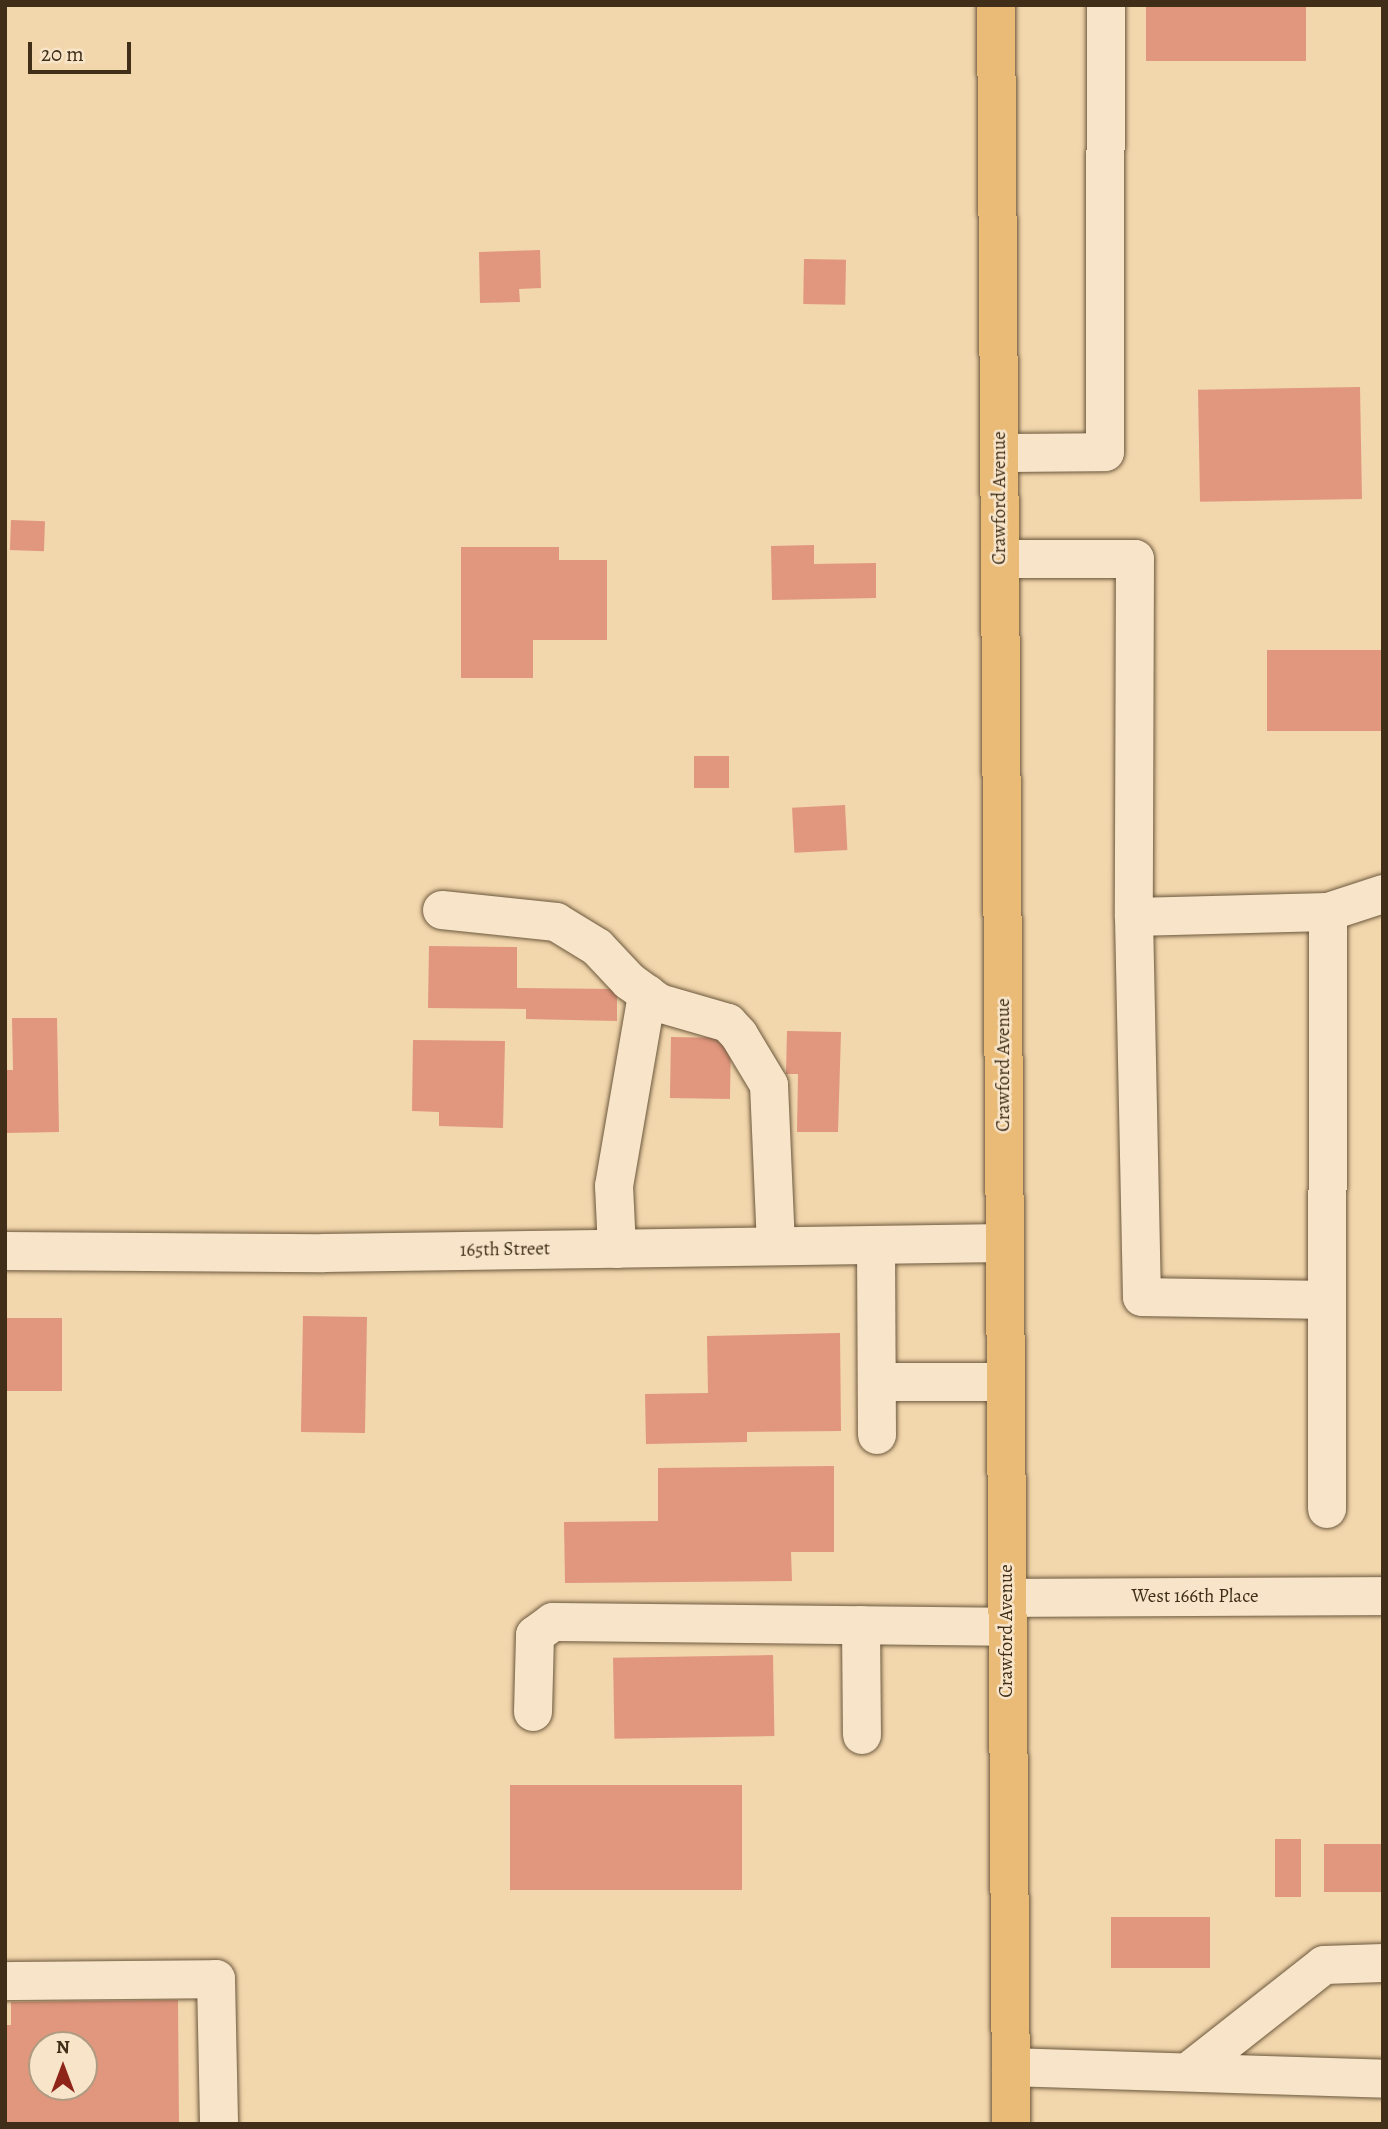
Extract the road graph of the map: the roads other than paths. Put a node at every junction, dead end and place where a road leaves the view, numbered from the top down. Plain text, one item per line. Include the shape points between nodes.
1 (996, 5) edge
2 (1106, 5) edge
3 (1000, 453) junction
4 (1000, 559) junction
5 (1383, 894) edge
6 (442, 911) dead end
7 (1328, 912) junction
8 (1134, 917) junction
9 (647, 994) junction
10 (1005, 1243) junction
11 (876, 1245) junction
12 (776, 1246) junction
13 (617, 1249) junction
14 (5, 1251) edge
15 (1327, 1300) junction
16 (877, 1382) junction
17 (1006, 1382) junction
18 (877, 1435) dead end
19 (1327, 1509) dead end
20 (1383, 1596) edge
21 (1007, 1612) junction
22 (861, 1625) junction
23 (534, 1712) dead end
24 (862, 1735) dead end
25 (1383, 1964) edge
26 (5, 1981) edge
27 (1010, 2067) junction
28 (1188, 2072) junction
29 (1383, 2079) edge
30 (219, 2124) edge
31 (1011, 2124) edge

1 - 3 main road, Crawford Avenue
2 - 3 street via 1105,452
3 - 4 main road, Crawford Avenue
4 - 8 street via 1136,559
4 - 10 main road, Crawford Avenue
5 - 7 street
6 - 9 street via 556,922 597,947
7 - 8 street
7 - 15 street
8 - 15 street via 1142,1297
9 - 12 street via 659,1003 728,1023 769,1085
9 - 13 street via 614,1186
10 - 11 street, 165th Street
10 - 17 main road, Crawford Avenue
11 - 12 street, 165th Street
11 - 16 street
12 - 13 street, 165th Street
13 - 14 street, 165th Street
15 - 19 street
16 - 17 street
16 - 18 street
17 - 21 main road, Crawford Avenue
20 - 21 street, West 166th Place
21 - 22 street, West 166th Place
21 - 27 main road, Crawford Avenue
22 - 23 street, West 166th Place via 552,1622 535,1635
22 - 24 street
25 - 28 street via 1324,1965
26 - 30 street via 216,1979
27 - 28 street
27 - 31 main road, Crawford Avenue
28 - 29 street

